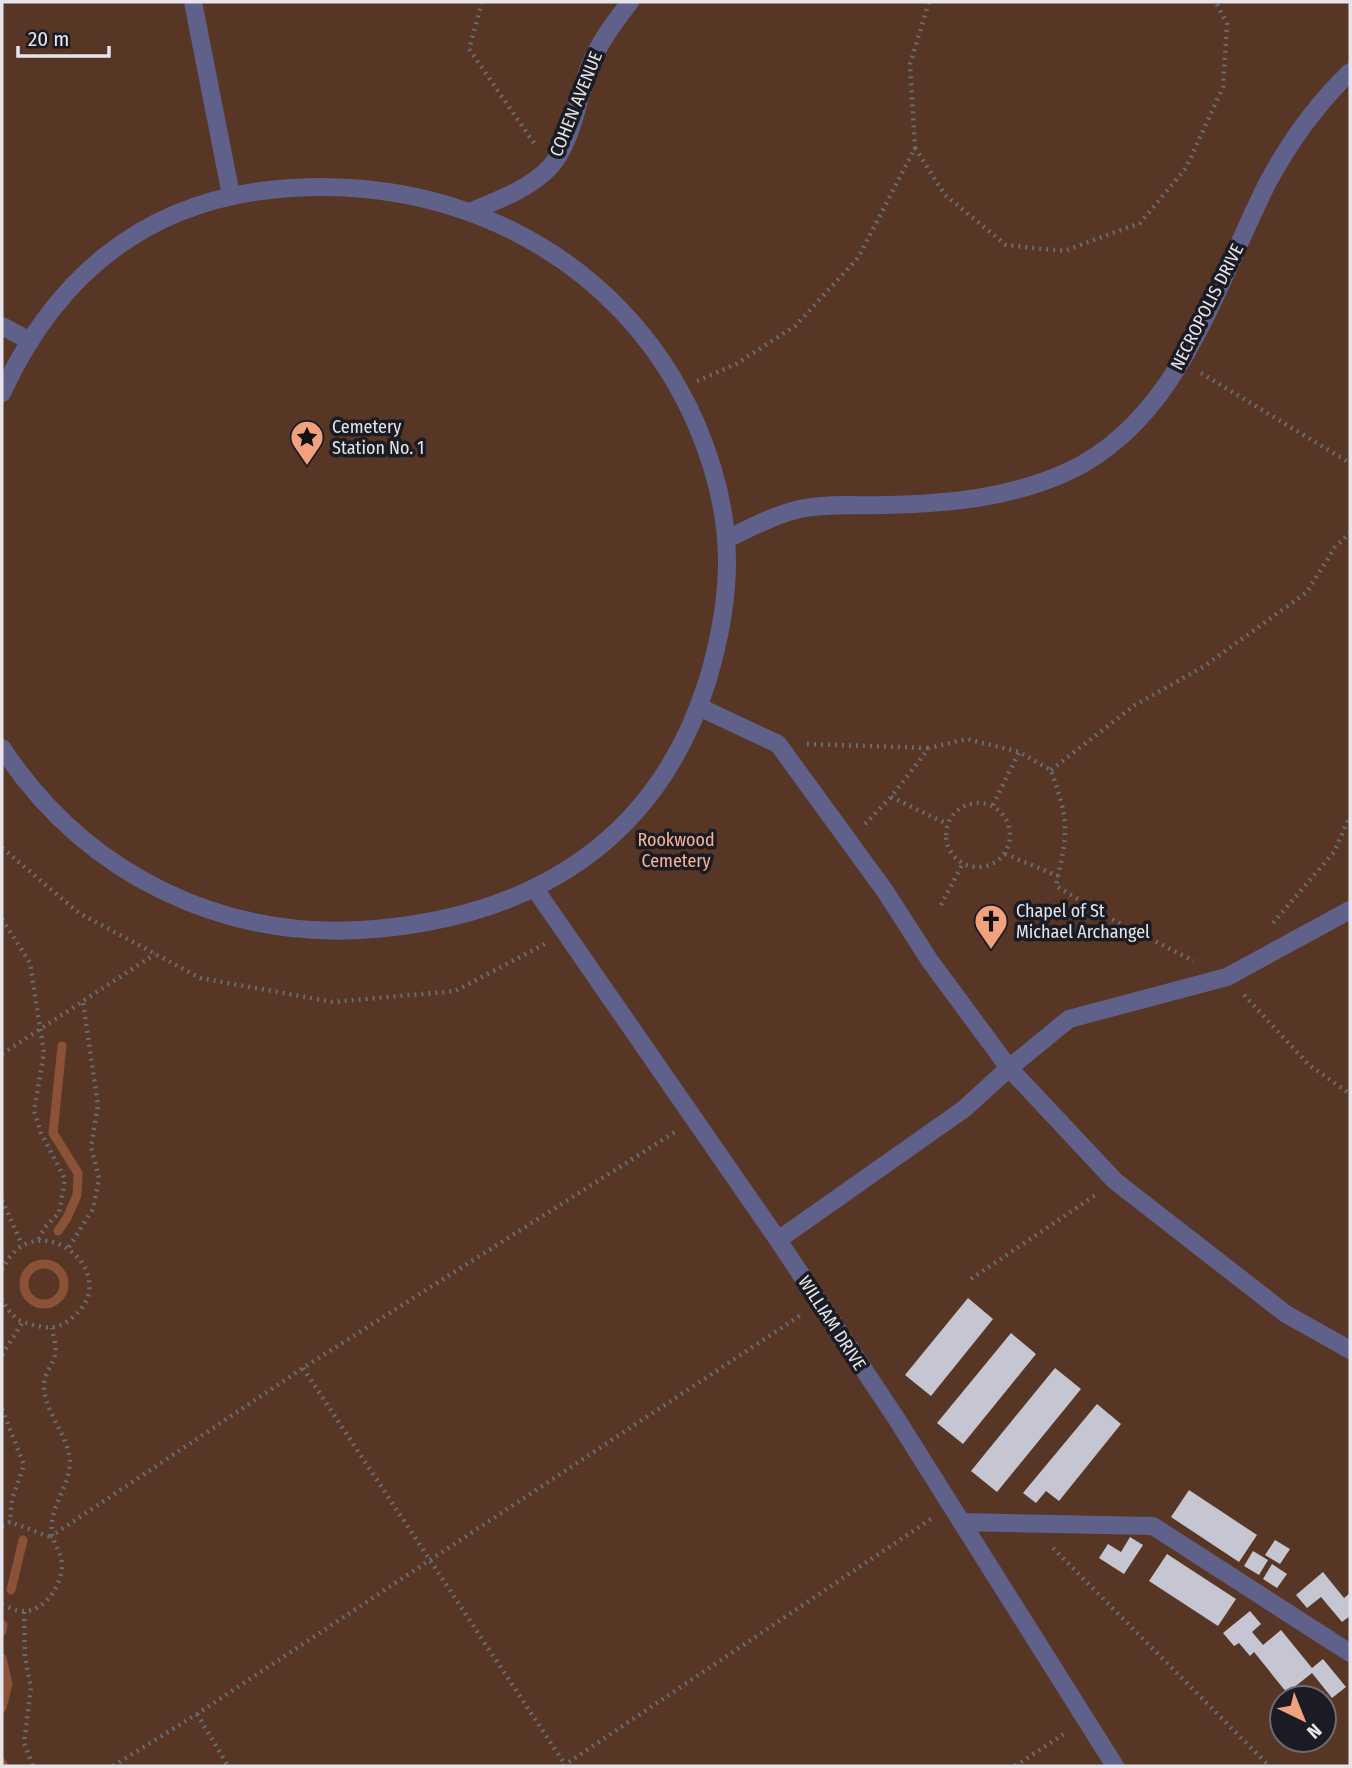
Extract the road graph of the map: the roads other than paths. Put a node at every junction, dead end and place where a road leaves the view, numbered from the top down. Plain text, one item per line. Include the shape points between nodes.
1 (193, 2) edge
2 (631, 2) edge
3 (1350, 72) edge
4 (231, 195) junction
5 (472, 211) junction
6 (2, 326) edge
7 (30, 341) junction
8 (2, 393) edge
9 (727, 539) junction
10 (699, 707) junction
11 (5, 756) edge
12 (535, 889) junction
13 (1350, 909) edge
14 (1009, 1068) junction
15 (778, 1240) junction
16 (1350, 1350) edge
17 (961, 1522) junction
18 (1350, 1653) edge
19 (1115, 1766) edge

1 - 4 street
2 - 5 street, COHEN AVENUE via 604,35 569,132 550,166 518,190
3 - 9 street, NECROPOLIS DRIVE via 1297,134 1276,169 1182,361 1138,419 1109,446 1068,472 1026,487 927,504 801,509
4 - 5 street via 315,186 357,189
4 - 7 street via 152,224 118,245 57,301
5 - 9 street via 544,247 603,292 650,342 680,389 709,456
6 - 7 street
7 - 8 street
9 - 10 street via 718,637
10 - 12 street via 668,769 629,822 581,862
10 - 14 street via 778,744
11 - 12 street via 52,811 110,861 172,896 236,919 307,932 408,926 478,910
12 - 15 street, WILLIAM DRIVE
13 - 14 street via 1227,977 1069,1019
14 - 15 street via 964,1109
14 - 16 street via 1115,1181 1286,1314
15 - 17 street, WILLIAM DRIVE
17 - 18 street via 1153,1526
17 - 19 street, WILLIAM DRIVE

